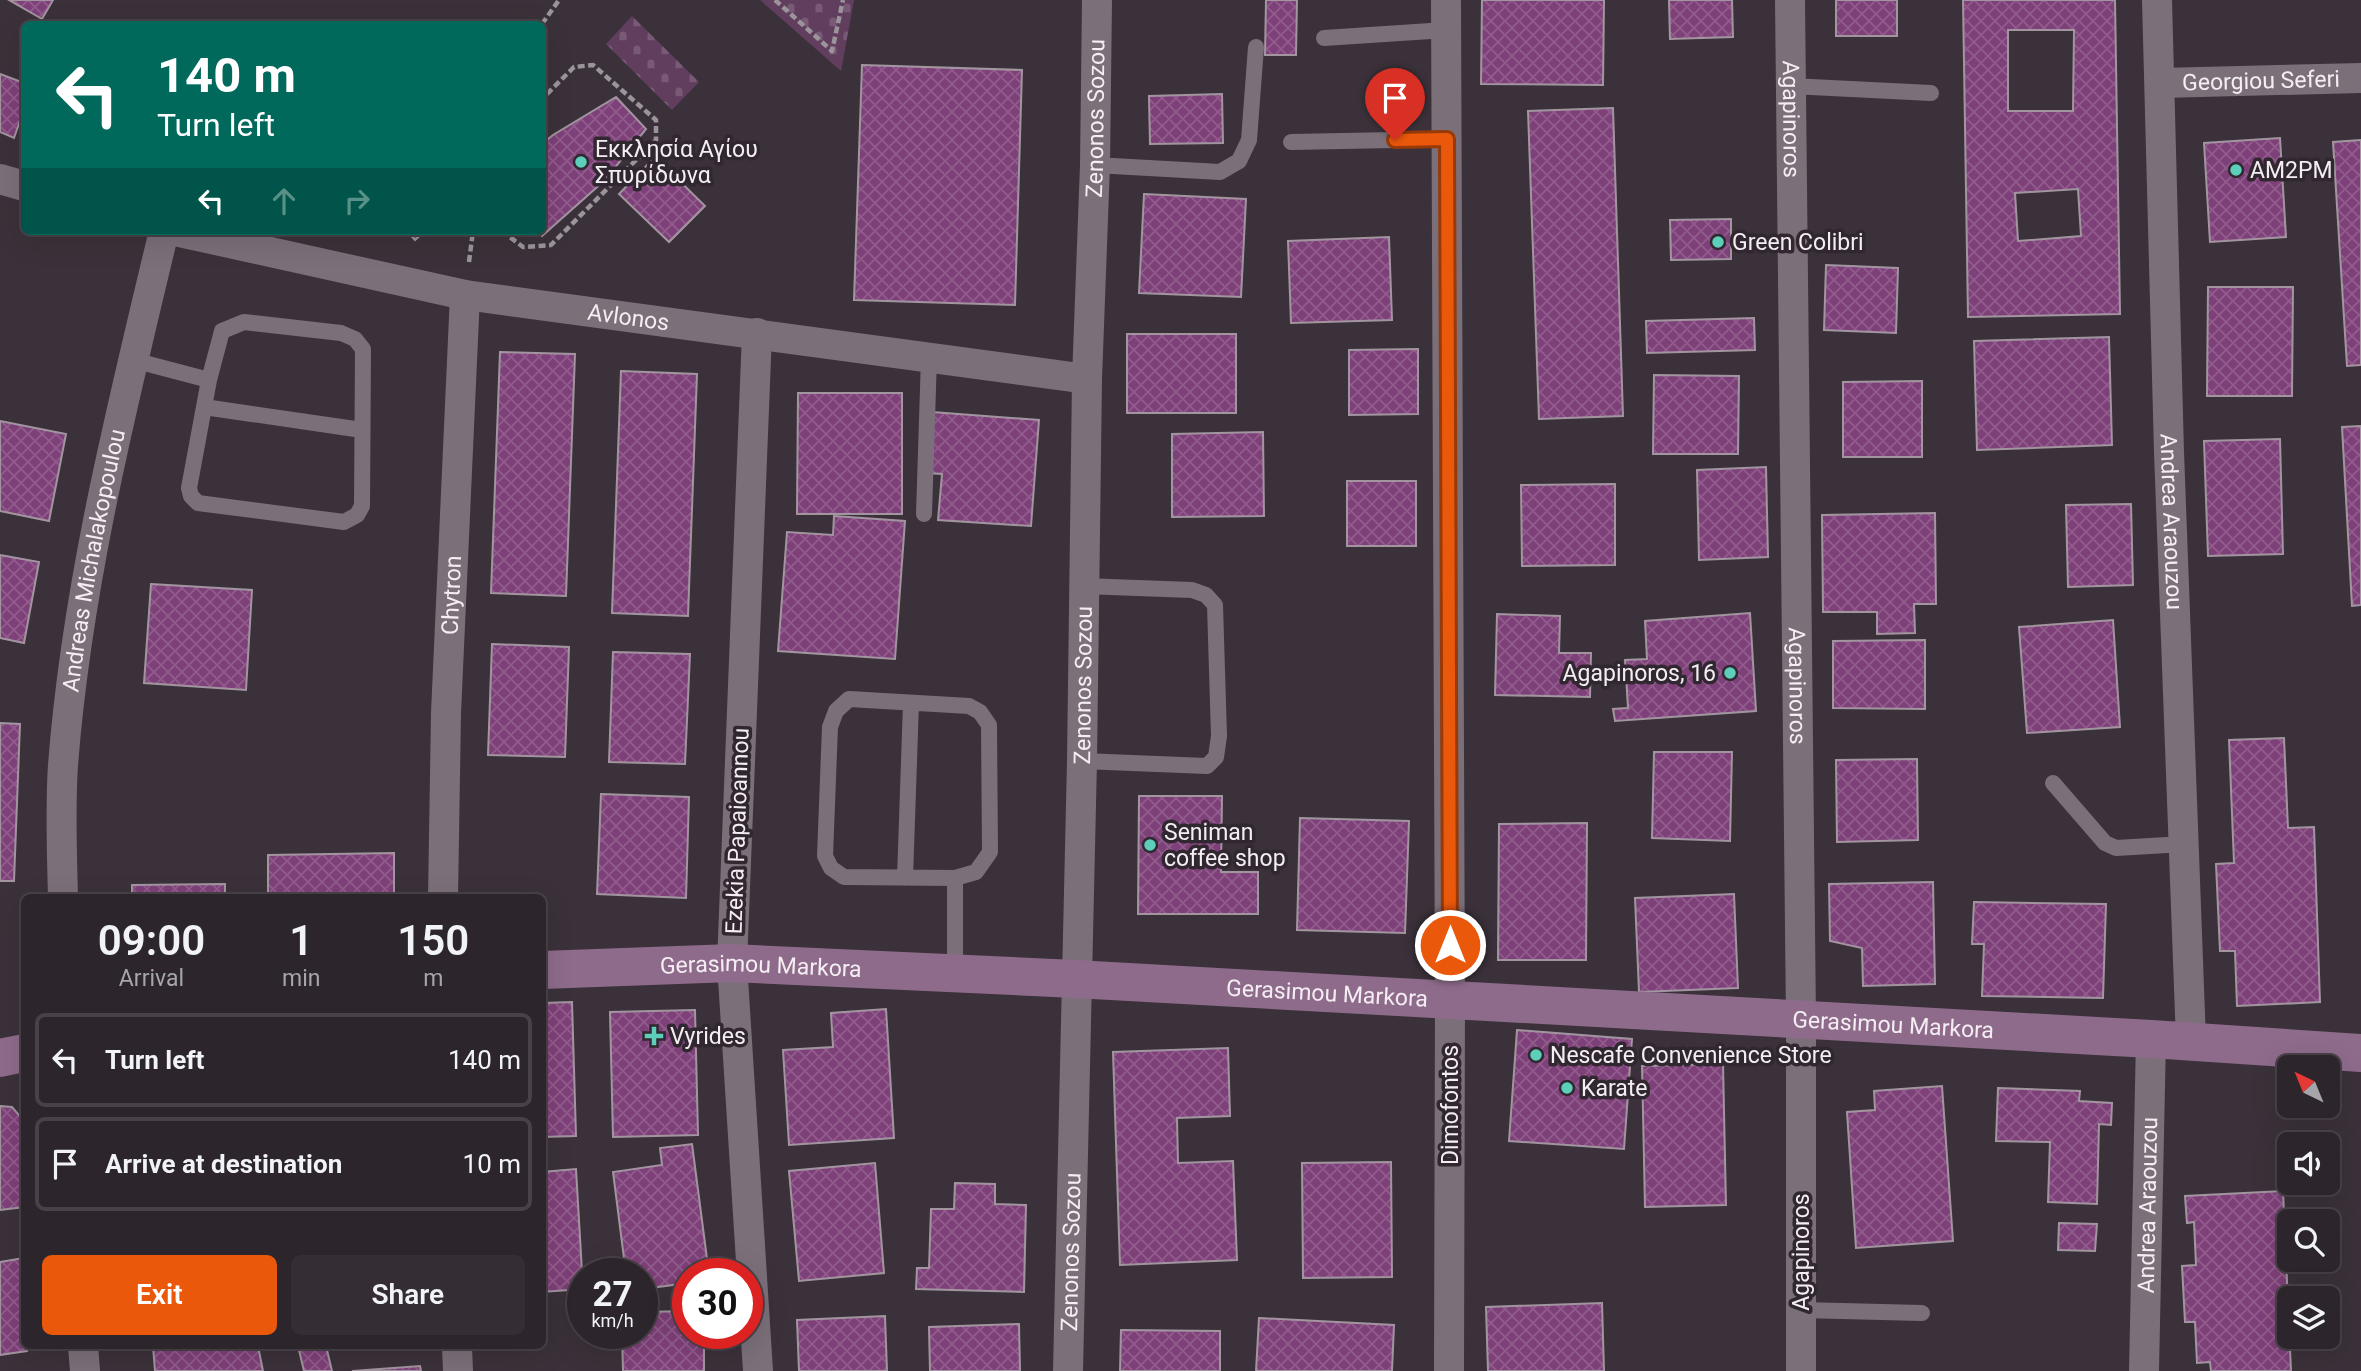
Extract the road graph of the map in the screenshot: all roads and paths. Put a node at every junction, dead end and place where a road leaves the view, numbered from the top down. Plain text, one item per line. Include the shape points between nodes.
1 (559, 0) edge
2 (775, 0) edge
3 (843, 0) edge
4 (1097, 0) edge
5 (1446, 0) edge
6 (1790, 0) edge
7 (2158, 0) edge
8 (543, 21) edge
9 (1446, 30) junction
10 (1324, 38) dead end
11 (1256, 47) dead end
12 (2361, 78) edge
13 (2161, 83) junction
14 (1791, 86) junction
15 (1931, 93) dead end
16 (546, 95) edge
17 (1447, 139) junction
18 (1291, 142) dead end
19 (1095, 165) junction
20 (0, 179) edge
21 (21, 185) edge
22 (163, 235) edge
23 (194, 235) edge
24 (507, 235) edge
25 (465, 295) junction
26 (757, 333) junction
27 (929, 357) junction
28 (133, 360) junction
29 (1087, 379) junction
30 (209, 380) junction
31 (204, 407) junction
32 (362, 430) junction
33 (924, 514) dead end
34 (1083, 586) junction
35 (911, 703) junction
36 (1082, 761) junction
37 (2053, 783) dead end
38 (2184, 844) junction
39 (905, 878) junction
40 (955, 878) junction
41 (63, 894) edge
42 (443, 894) edge
43 (732, 963) junction
44 (546, 970) edge
45 (955, 973) junction
46 (1075, 979) junction
47 (1450, 1001) junction
48 (1801, 1020) junction
49 (2151, 1039) junction
50 (2191, 1041) junction
51 (2361, 1053) edge
52 (21, 1054) edge
53 (0, 1058) edge
54 (1801, 1310) junction
55 (1922, 1313) dead end
56 (83, 1349) edge
57 (457, 1349) edge
58 (85, 1371) edge
59 (458, 1371) edge
60 (758, 1371) edge
61 (1068, 1371) edge
62 (1449, 1371) edge
63 (1801, 1371) edge
64 (2144, 1371) edge

1 - 8 path
2 - 3 path via 832,51
4 - 19 street, Zenonos Sozou
5 - 9 street, Dimofontos
6 - 14 street, Agapinoros
7 - 13 street, Andrea Araouzou
9 - 10 lane
9 - 17 street, Dimofontos
11 - 19 lane via 1249,140 1239,161 1220,172
12 - 13 street, Georgiou Seferi
13 - 38 street, Andrea Araouzou
14 - 15 lane
14 - 48 street, Agapinoros
16 - 24 path via 574,67 593,65 656,120 656,139 551,245 523,247
17 - 18 lane
17 - 47 street, Dimofontos
19 - 29 street, Zenonos Sozou
20 - 21 street
22 - 28 street, Andreas Michalakopoulou
23 - 25 street, Avlonos
25 - 26 street, Avlonos
25 - 42 street, Chytron via 446,713
26 - 27 street, Avlonos
26 - 43 street, Ezekia Papaioannou
27 - 29 street, Avlonos
27 - 33 lane
28 - 30 lane
28 - 41 street, Andreas Michalakopoulou via 82,610 63,765
29 - 34 street, Zenonos Sozou
30 - 31 lane
30 - 32 lane via 222,331 244,321 341,333 363,349
31 - 32 lane
31 - 32 lane via 189,488 198,503 344,522 362,506
34 - 36 street, Zenonos Sozou
34 - 36 lane via 1192,590 1206,595 1215,605 1220,736 1216,757 1207,766
35 - 39 lane
35 - 39 lane via 849,699 836,711 830,727 825,856 831,868 844,877
35 - 40 lane via 969,706 989,725 990,852 976,872
36 - 46 street, Zenonos Sozou
37 - 38 lane via 2105,843 2116,848
38 - 50 street, Andrea Araouzou
39 - 40 lane
40 - 45 lane
43 - 44 street, Gerasimou Markora
43 - 45 street, Gerasimou Markora
43 - 60 street, Ezekia Papaioannou
45 - 46 street, Gerasimou Markora
46 - 47 street, Gerasimou Markora
46 - 61 street, Zenonos Sozou
47 - 48 street, Gerasimou Markora
47 - 62 street, Dimofontos
48 - 49 street, Gerasimou Markora
48 - 54 street, Agapinoros
49 - 50 street, Gerasimou Markora
49 - 64 street, Andrea Araouzou
50 - 51 street, Gerasimou Markora
52 - 53 street
54 - 55 lane
54 - 63 street, Agapinoros
56 - 58 street
57 - 59 street

